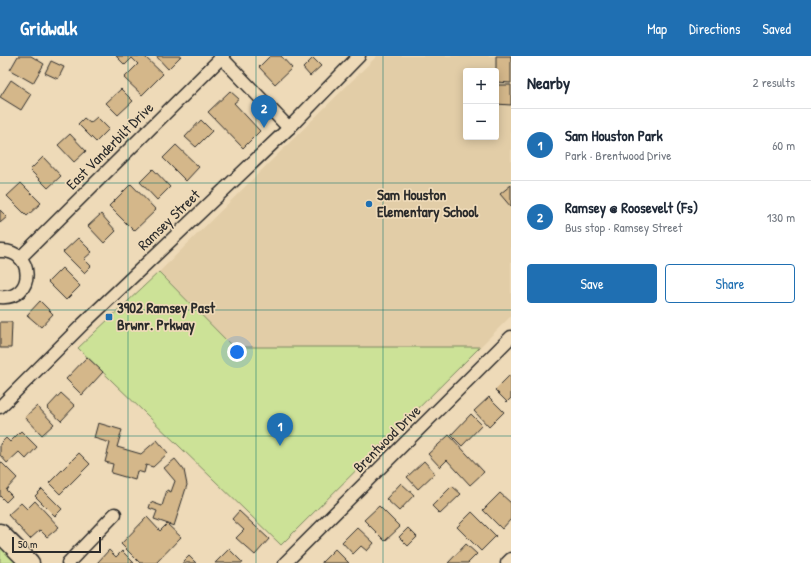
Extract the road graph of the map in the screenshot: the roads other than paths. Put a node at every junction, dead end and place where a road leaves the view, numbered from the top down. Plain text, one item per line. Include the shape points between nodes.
1 (359, 56) edge
2 (221, 57) edge
3 (289, 128) junction
4 (0, 252) edge
5 (20, 258) junction
6 (0, 298) edge
7 (511, 337) edge
8 (0, 407) edge
9 (115, 514) dead end
10 (0, 533) edge
11 (511, 560) edge
12 (30, 563) edge
13 (68, 563) edge
14 (285, 563) edge
15 (508, 563) edge

1 - 3 street, Ramsey Street
2 - 3 street
2 - 5 street, East Vanderbilt Drive
3 - 8 street, Ramsey Street via 83,324
4 - 5 street via 15,254
5 - 6 street via 26,269 25,283 12,296
7 - 14 street, Brentwood Drive
9 - 13 street
10 - 12 street
11 - 15 street

